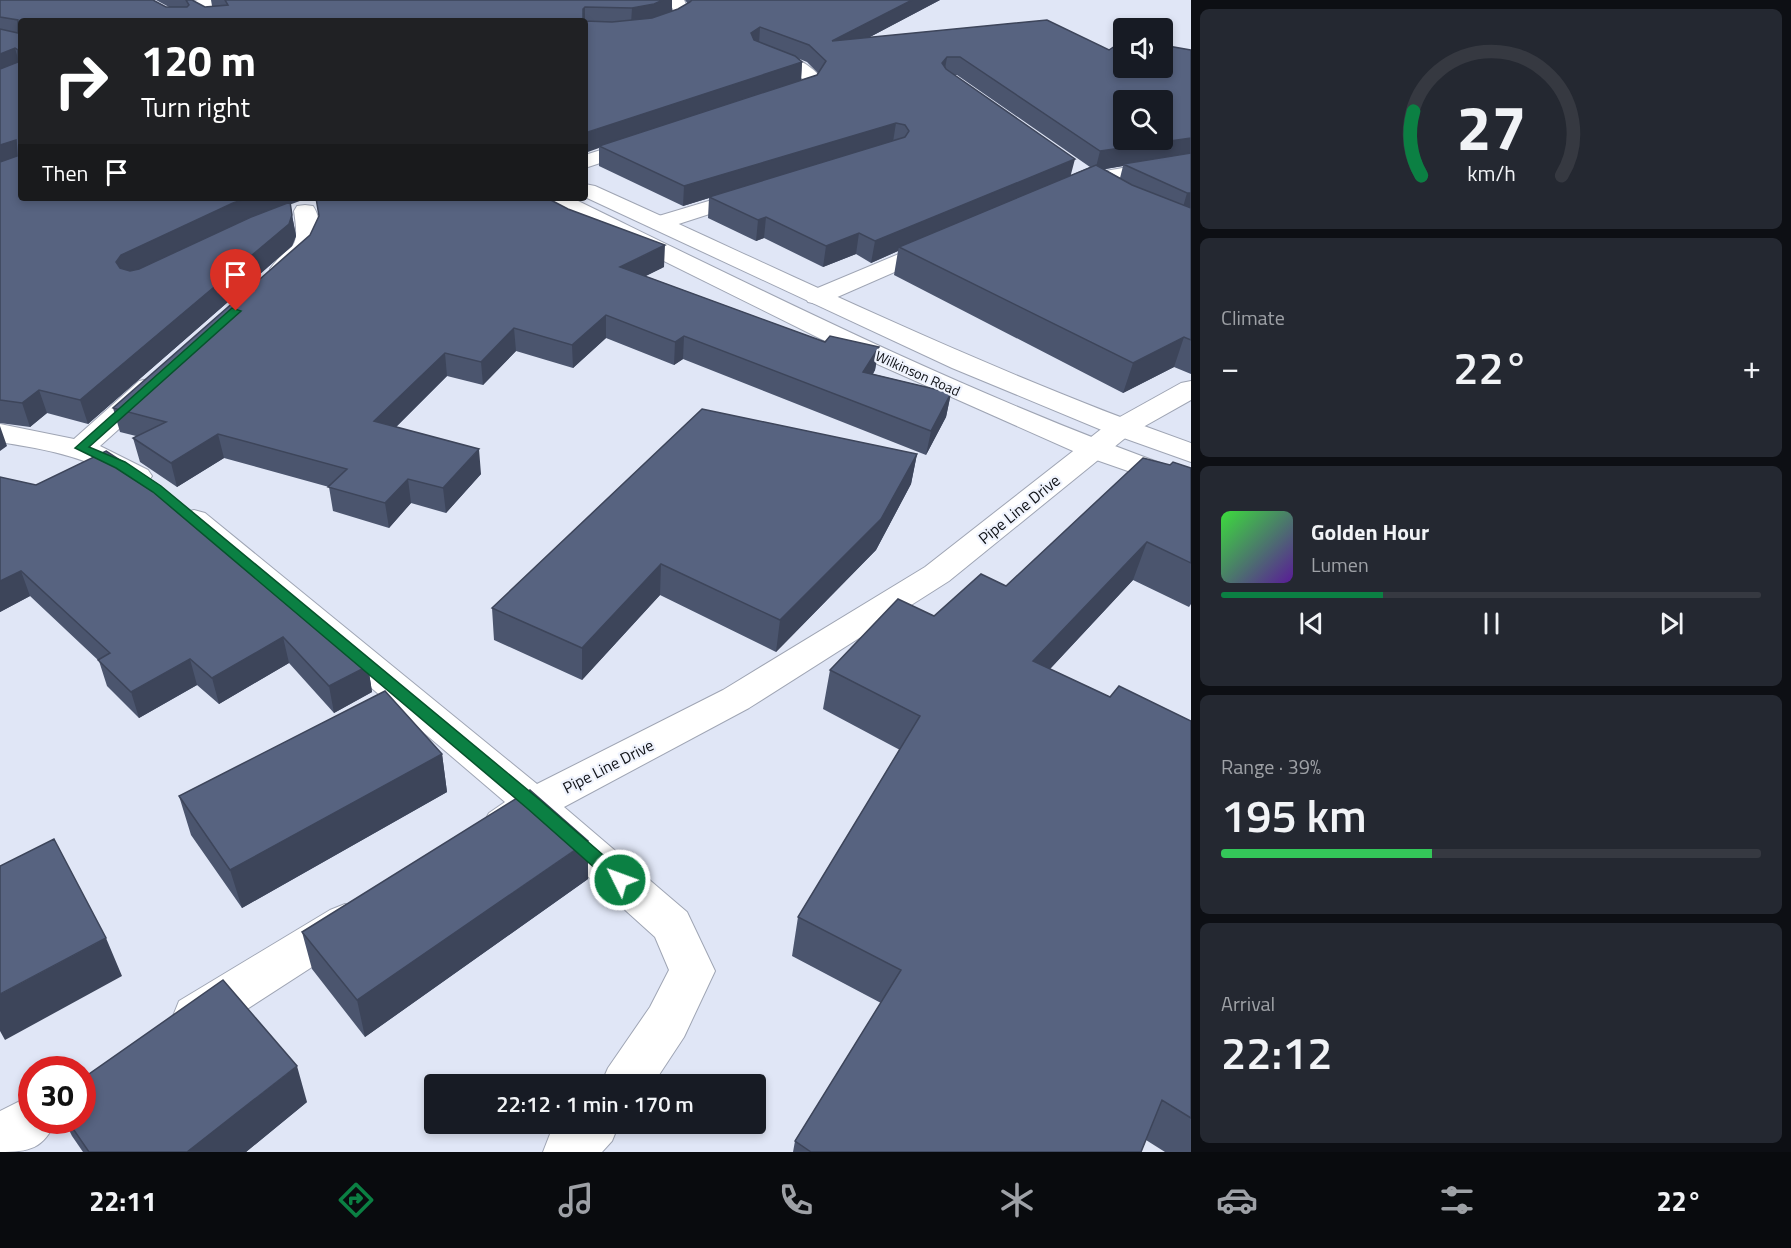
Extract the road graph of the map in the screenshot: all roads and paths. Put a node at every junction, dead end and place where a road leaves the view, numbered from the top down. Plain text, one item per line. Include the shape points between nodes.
1 (220, 0) edge
2 (676, 0) edge
3 (185, 3) edge
4 (211, 16) edge
5 (588, 31) edge
6 (760, 51) edge
7 (754, 107) edge
8 (664, 136) edge
9 (588, 161) edge
10 (1191, 164) edge
11 (1081, 174) junction
12 (771, 188) edge
13 (588, 190) edge
14 (1057, 194) edge
15 (1115, 194) edge
16 (561, 201) edge
17 (306, 210) dead end
18 (660, 223) junction
19 (959, 236) edge
20 (269, 281) edge
21 (818, 297) junction
22 (170, 369) edge
23 (1191, 389) edge
24 (0, 433) edge
25 (1105, 439) junction
26 (81, 448) junction
27 (1191, 453) edge
28 (1191, 484) edge
29 (534, 804) junction
30 (474, 842) edge
31 (374, 905) edge
32 (163, 1037) edge
33 (632, 1074) edge
34 (18, 1128) edge
35 (585, 1134) edge
36 (0, 1139) edge
37 (568, 1152) edge

1 - 3 street
2 - 5 street via 683,14 673,22 644,30
3 - 4 street
6 - 7 street via 791,63 813,79 808,87
8 - 9 street
10 - 11 street
11 - 14 street
11 - 15 street
12 - 18 street
13 - 18 street, Wilkinson Road
16 - 25 street, Wilkinson Road via 830,334
17 - 20 street via 309,236 304,250
18 - 21 street, Wilkinson Road
19 - 21 street
21 - 25 street, Wilkinson Road via 969,366
22 - 26 street
23 - 25 street, Pipe Line Drive
24 - 26 street
25 - 27 street, Wilkinson Road
25 - 28 street, Wilkinson Road
25 - 29 street, Pipe Line Drive via 937,574 736,699
26 - 29 street via 121,465 157,489
29 - 30 street, Pipe Line Drive
29 - 33 street via 671,925 692,970 667,1022
31 - 32 street
34 - 36 street
35 - 37 street

